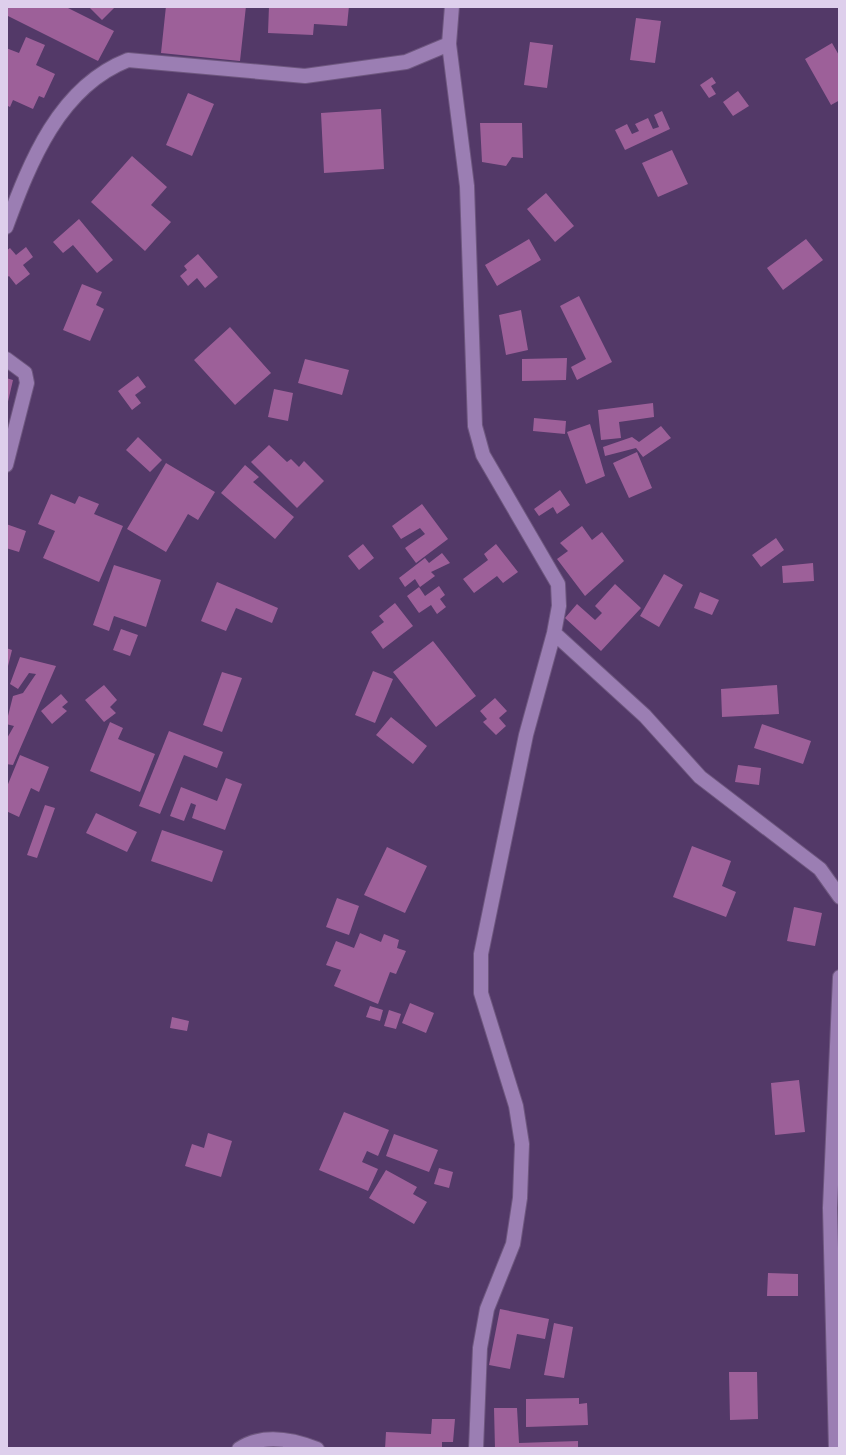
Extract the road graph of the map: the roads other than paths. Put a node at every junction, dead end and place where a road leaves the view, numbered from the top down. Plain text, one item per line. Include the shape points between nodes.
1 (452, 6) edge
2 (449, 44) junction
3 (6, 227) edge
4 (6, 359) edge
5 (6, 465) edge
6 (554, 633) junction
7 (840, 897) edge
8 (840, 977) edge
9 (239, 1449) edge
10 (317, 1449) edge
11 (476, 1449) edge
12 (836, 1449) edge

1 - 2 street
2 - 3 street via 406,62 305,76 128,60 82,86 26,174
2 - 6 street via 467,186 475,426 483,455 558,584
4 - 5 street via 25,373 27,383
6 - 7 street via 645,716 700,777 820,869
6 - 11 street via 526,735 481,954 481,993 516,1106 522,1144 513,1244 487,1309 480,1348
8 - 12 street via 830,1208
9 - 10 street via 264,1439

